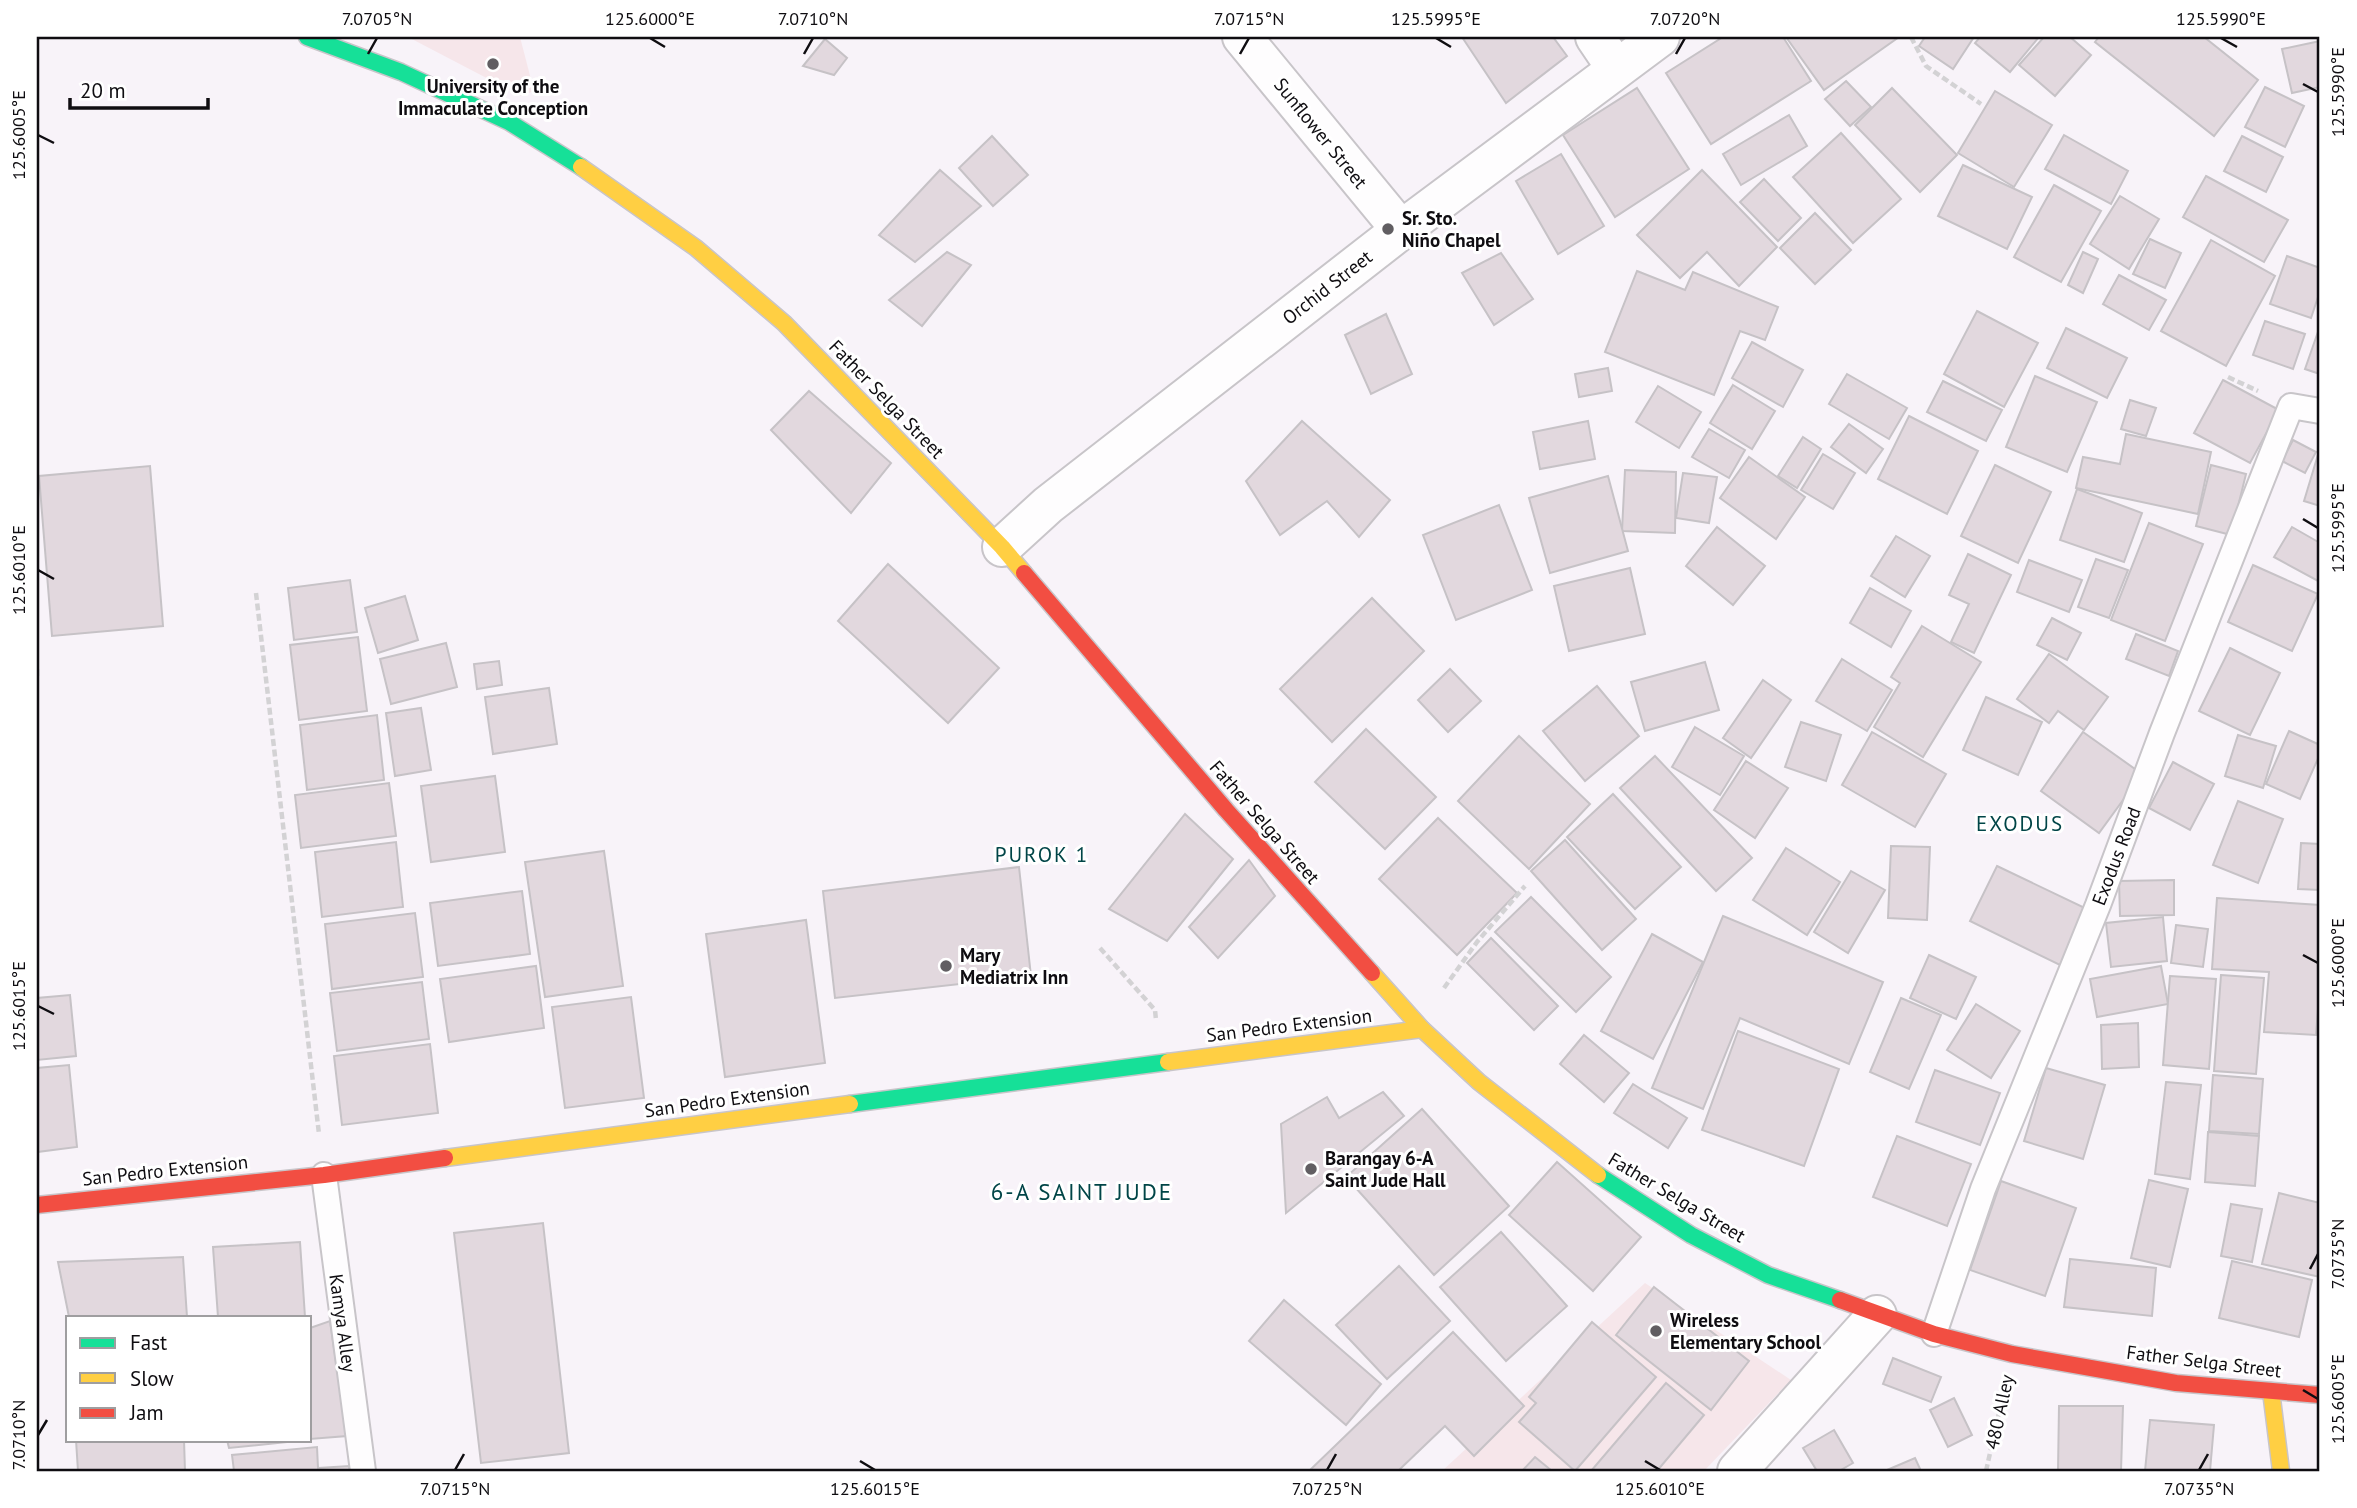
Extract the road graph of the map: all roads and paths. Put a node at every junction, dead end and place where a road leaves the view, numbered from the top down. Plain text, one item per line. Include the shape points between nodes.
1 (307, 37) edge
2 (1242, 37) edge
3 (1595, 37) edge
4 (1660, 37) edge
5 (1911, 37) edge
6 (1616, 68) junction
7 (1981, 104) dead end
8 (1401, 230) junction
9 (2320, 411) edge
10 (1002, 547) junction
11 (256, 593) dead end
12 (37, 669) edge
13 (37, 678) edge
14 (1525, 886) dead end
15 (1100, 948) dead end
16 (1422, 1029) junction
17 (1158, 1063) junction
18 (324, 1175) junction
19 (37, 1205) edge
20 (1877, 1315) junction
21 (1934, 1334) junction
22 (2012, 1354) junction
23 (2272, 1391) junction
24 (2320, 1395) edge
25 (363, 1471) edge
26 (1737, 1471) edge
27 (1986, 1471) edge
28 (2281, 1471) edge

1 - 10 main road, Father Selga Street via 401,72 509,122 602,180 696,248 784,323
2 - 8 street, Sunflower Street
3 - 6 street
4 - 6 street, Orchid Street
5 - 7 path via 1926,66
6 - 8 street, Orchid Street
8 - 10 street, Orchid Street via 1058,496
9 - 21 lane, Exodus Road via 2291,406 1983,1189
10 - 16 main road, Father Selga Street via 1226,810
11 - 18 path
12 - 13 path
14 - 16 path via 1446,985
15 - 17 path via 1155,1010
16 - 17 main road, San Pedro Extension
16 - 20 main road, Father Selga Street via 1479,1082 1597,1175 1691,1235 1768,1275
17 - 18 main road, San Pedro Extension
18 - 19 main road, San Pedro Extension
18 - 25 lane, Kamya Alley
20 - 21 main road, Father Selga Street
20 - 26 street
21 - 22 main road, Father Selga Street
22 - 23 main road, Father Selga Street via 2176,1383
22 - 27 path, 480 Alley
23 - 24 main road, Father Selga Street
23 - 28 main road

